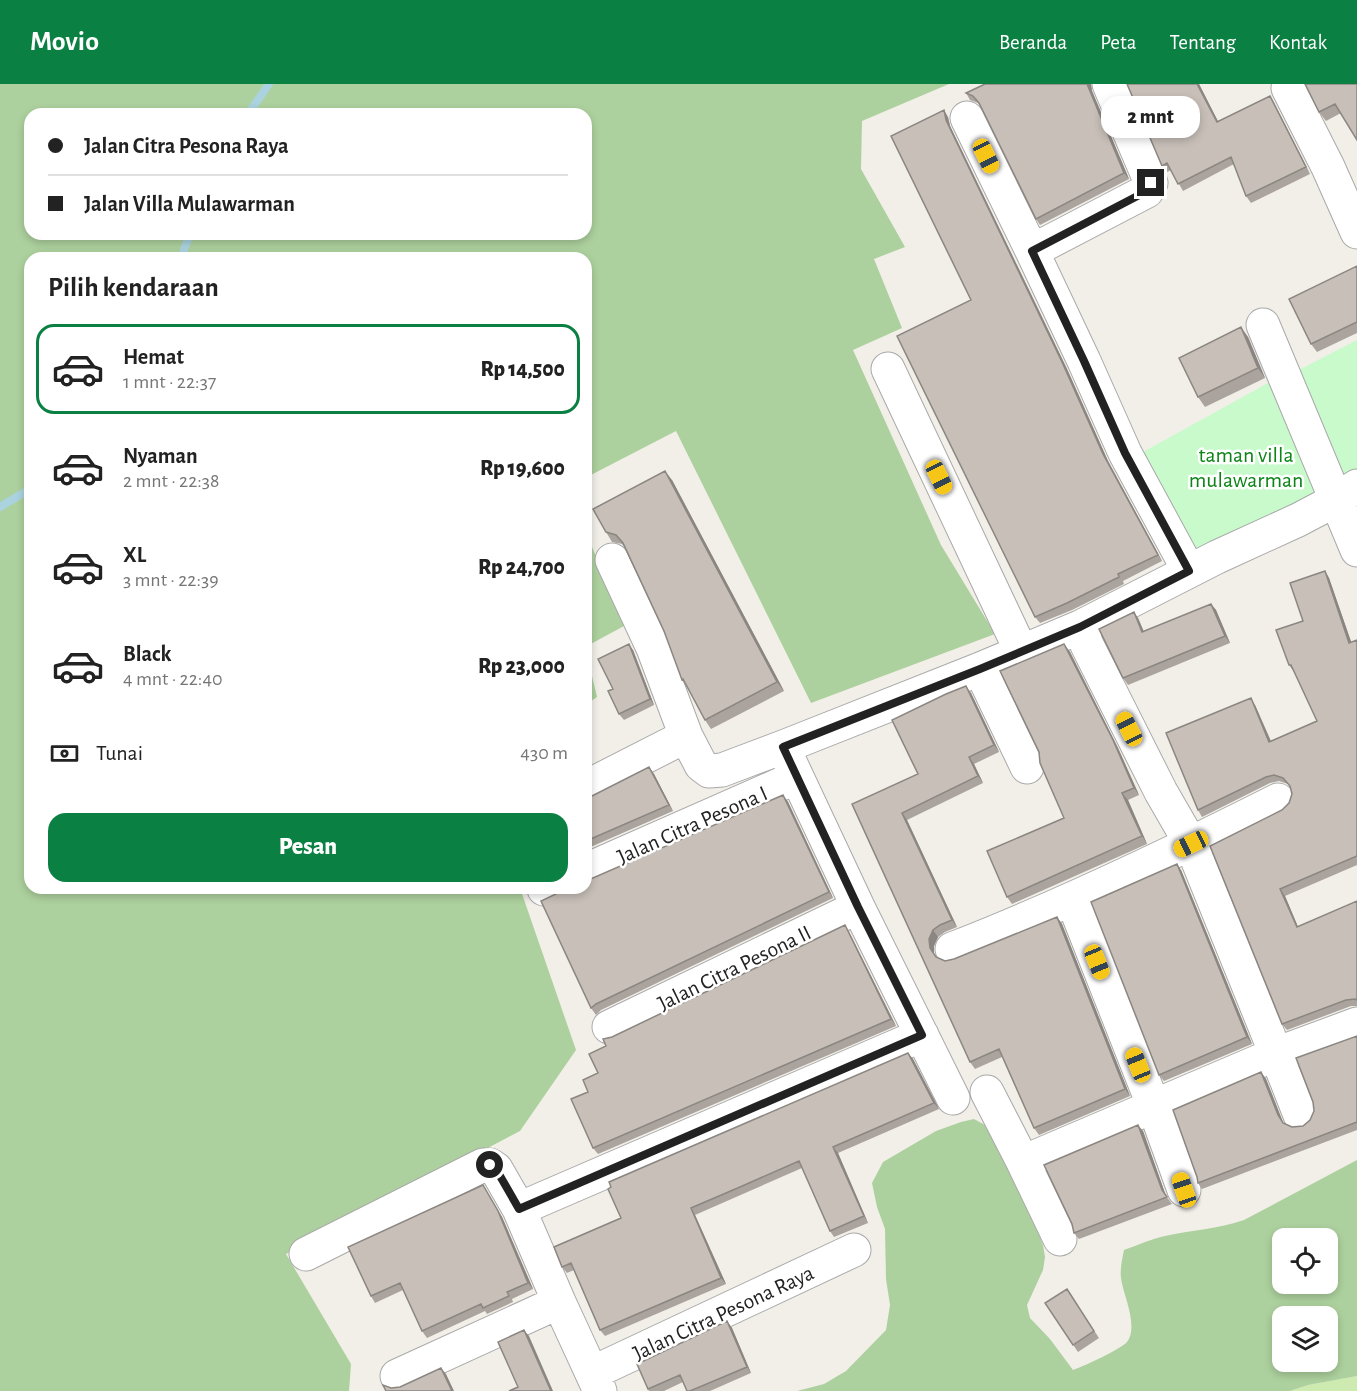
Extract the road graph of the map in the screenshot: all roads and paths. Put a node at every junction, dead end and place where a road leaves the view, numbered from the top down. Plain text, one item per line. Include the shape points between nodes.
1 (1109, 84) edge
2 (1288, 88) dead end
3 (967, 118) dead end
4 (1357, 231) edge
5 (1032, 251) junction
6 (1263, 325) dead end
7 (888, 369) dead end
8 (1347, 493) edge
9 (1357, 550) edge
10 (612, 560) dead end
11 (1189, 571) junction
12 (1080, 627) junction
13 (1021, 651) junction
14 (980, 669) junction
15 (686, 736) junction
16 (783, 747) junction
17 (1027, 767) dead end
18 (797, 777) junction
19 (592, 784) edge
20 (1278, 800) dead end
21 (1191, 844) junction
22 (592, 867) edge
23 (1072, 899) junction
24 (858, 907) junction
25 (952, 949) dead end
26 (1357, 1024) edge
27 (609, 1027) dead end
28 (922, 1035) junction
29 (1276, 1054) junction
30 (987, 1092) dead end
31 (953, 1098) dead end
32 (1154, 1107) junction
33 (1299, 1115) dead end
34 (1023, 1162) junction
35 (1184, 1190) dead end
36 (519, 1209) junction
37 (1060, 1239) dead end
38 (854, 1250) dead end
39 (306, 1254) dead end
40 (559, 1302) junction
41 (397, 1376) dead end
42 (596, 1382) edge

1 - 5 street via 1151,183 1149,188
2 - 4 street
3 - 5 street
5 - 11 street via 1125,453
6 - 8 street
7 - 13 street
8 - 9 street
8 - 11 street
10 - 15 street via 653,648
11 - 12 street
12 - 13 street
12 - 21 street via 1161,792
13 - 14 street
14 - 16 street
14 - 17 street
15 - 16 street via 701,765 709,771 722,770
15 - 19 street
16 - 18 street
18 - 22 street, Jalan Citra Pesona I
18 - 24 street
20 - 21 street
21 - 23 street
21 - 29 street
23 - 25 street
23 - 32 street
24 - 27 street, Jalan Citra Pesona II
24 - 28 street
26 - 29 street
28 - 31 street
28 - 36 street
29 - 32 street
29 - 33 street
30 - 34 street
32 - 34 street
32 - 35 street
34 - 37 street
36 - 39 street, Jalan Citra Pesona Raya via 496,1169 483,1165
36 - 40 street, Jalan Citra Pesona Raya
38 - 42 street, Jalan Citra Pesona Raya
40 - 41 street
40 - 42 street, Jalan Citra Pesona Raya

